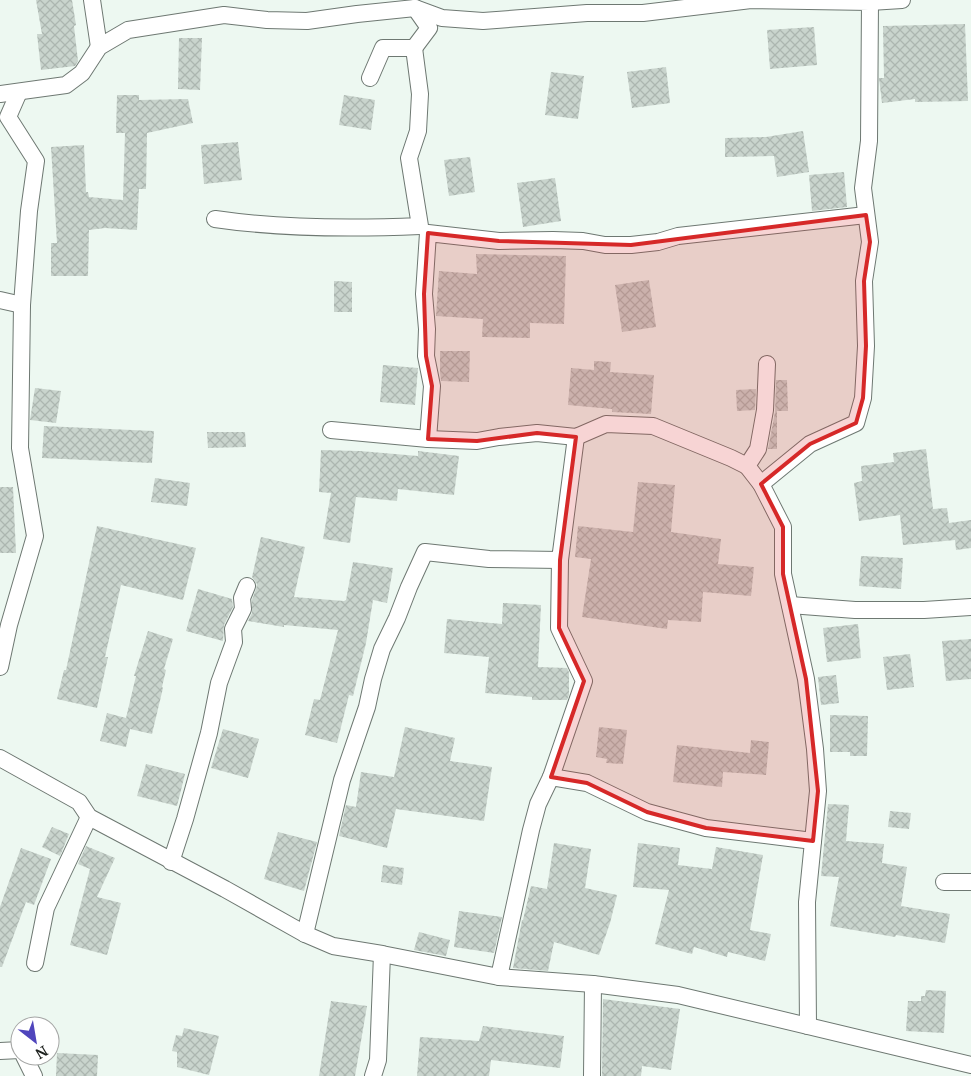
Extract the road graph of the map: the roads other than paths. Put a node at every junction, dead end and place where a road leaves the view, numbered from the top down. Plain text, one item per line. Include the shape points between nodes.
1 (92, 0) edge
2 (902, 0) edge
3 (870, 2) junction
4 (415, 8) junction
5 (99, 47) junction
6 (414, 48) junction
7 (370, 78) dead end
8 (19, 92) junction
9 (0, 94) edge
10 (866, 215) junction
11 (215, 219) dead end
12 (424, 230) junction
13 (0, 300) edge
14 (22, 305) junction
15 (767, 364) dead end
16 (331, 430) dead end
17 (576, 437) junction
18 (428, 439) junction
19 (747, 466) junction
20 (761, 484) junction
21 (560, 560) junction
22 (247, 586) dead end
23 (790, 605) junction
24 (971, 607) edge
25 (0, 667) edge
26 (0, 758) edge
27 (551, 777) junction
28 (89, 817) junction
29 (813, 841) junction
30 (171, 862) junction
31 (944, 882) dead end
32 (971, 882) edge
33 (305, 934) junction
34 (382, 954) junction
35 (35, 963) dead end
36 (499, 976) junction
37 (593, 984) junction
38 (808, 1026) junction
39 (971, 1065) edge
40 (373, 1076) edge
41 (592, 1076) edge

1 - 5 street
2 - 3 street
3 - 4 street via 751,0 643,13 587,13 483,21 442,18
3 - 10 street via 870,141 863,188
4 - 5 street via 307,21 224,15 128,30
4 - 6 street via 429,28
5 - 8 street via 82,73 66,85
6 - 7 street via 383,48
6 - 12 street via 420,94 418,131 409,158
8 - 9 street
8 - 14 street via 8,117 36,161
10 - 12 street via 678,236 631,245 553,240 499,241
10 - 20 street via 870,242 864,281 866,346 863,398 856,423 810,444
11 - 12 street via 299,228
12 - 18 street via 426,356 432,386
13 - 14 street
14 - 25 street via 20,448 35,536
15 - 19 street via 765,410 758,449
16 - 18 street
17 - 18 street via 537,433 476,441
17 - 19 street via 606,424 653,426
17 - 21 street
19 - 20 street
20 - 23 street via 783,527 783,574
21 - 27 street via 559,628 584,681
21 - 33 street via 489,560 425,552 380,656 367,707 342,780
22 - 30 street via 242,598 243,609 233,629 234,642 219,683 207,743
23 - 24 street via 854,610
23 - 29 street via 806,679 816,749 818,791
26 - 28 street via 79,802
27 - 29 street via 587,783 647,812 706,828
27 - 36 street via 538,804 531,830
28 - 30 street
28 - 35 street via 46,908
29 - 38 street via 807,902
30 - 33 street
31 - 32 street
33 - 34 street via 333,946
34 - 36 street
34 - 40 street via 378,1060
36 - 37 street
37 - 38 street via 678,995
37 - 41 street
38 - 39 street

